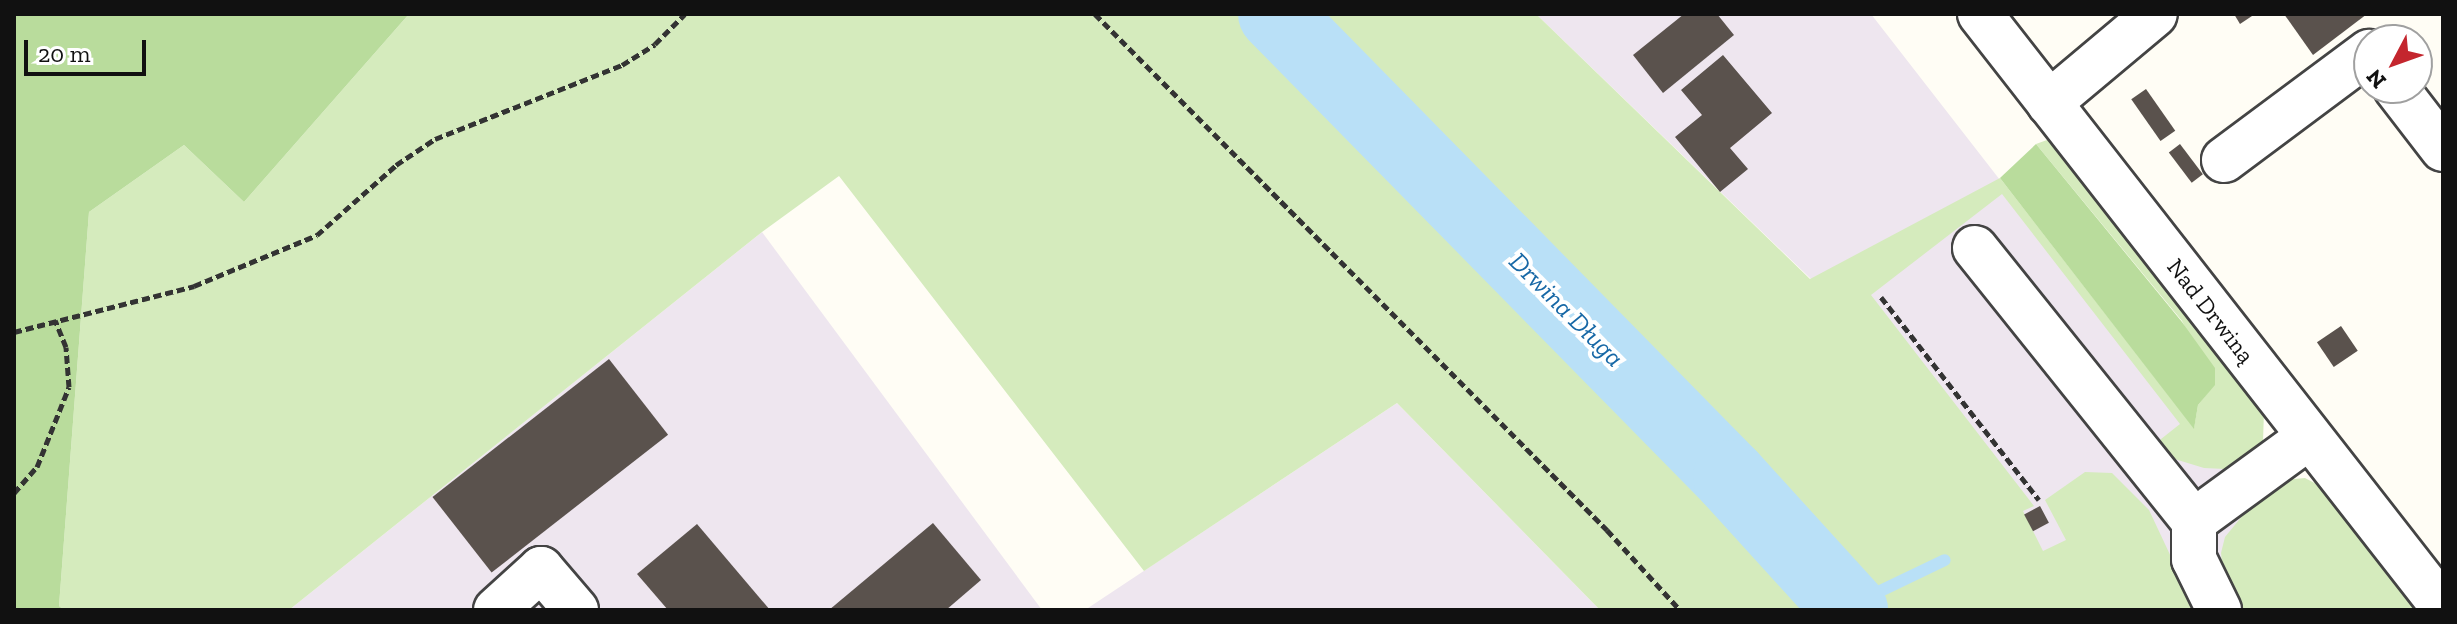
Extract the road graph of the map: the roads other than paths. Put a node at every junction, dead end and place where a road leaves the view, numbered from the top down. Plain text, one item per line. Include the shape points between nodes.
1 (1980, 14) edge
2 (2155, 14) edge
3 (2353, 64) edge
4 (2049, 103) junction
5 (2408, 104) edge
6 (2443, 149) edge
7 (2224, 160) dead end
8 (1975, 248) dead end
9 (2309, 437) junction
10 (2194, 521) junction
11 (2443, 607) edge
12 (496, 610) edge
13 (576, 610) edge
14 (2219, 610) edge

1 - 4 street, Nad Drwiną
2 - 4 street
3 - 7 street
4 - 9 street, Nad Drwiną
5 - 6 street
8 - 10 street
9 - 10 street
9 - 11 street, Nad Drwiną
10 - 14 street via 2194,559
12 - 13 street via 541,569

